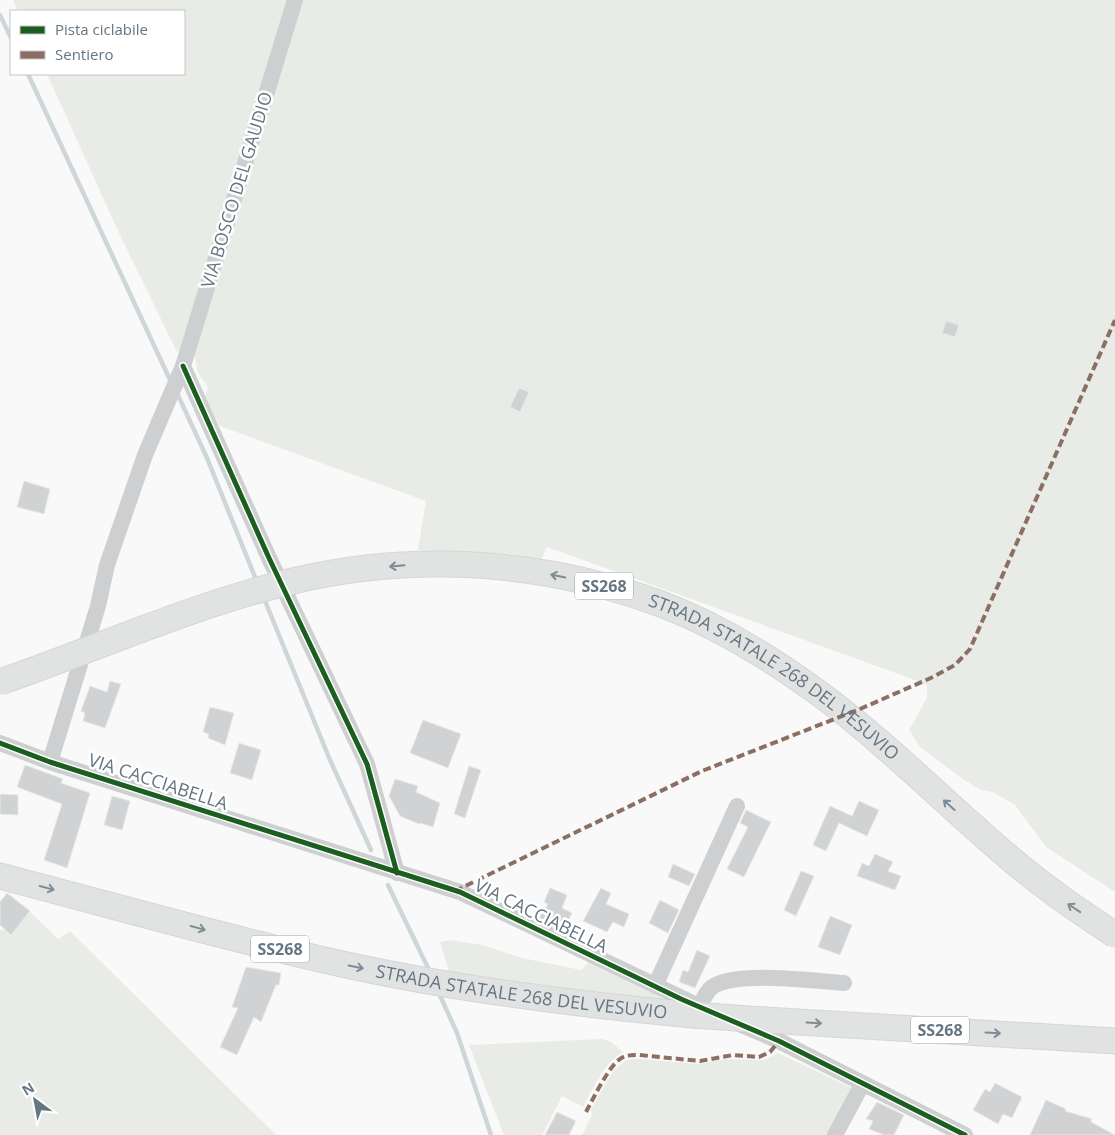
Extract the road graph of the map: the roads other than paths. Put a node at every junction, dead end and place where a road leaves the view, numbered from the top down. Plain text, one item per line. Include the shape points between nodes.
1 (295, 0) edge
2 (180, 373) junction
3 (0, 682) edge
4 (0, 743) edge
5 (50, 762) junction
6 (737, 806) dead end
7 (397, 873) junction
8 (0, 876) edge
9 (1115, 935) edge
10 (844, 983) dead end
11 (655, 986) junction
12 (696, 1011) junction
13 (1115, 1041) edge
14 (863, 1083) junction
15 (835, 1135) edge
16 (966, 1135) edge

1 - 2 street, VIA BOSCO DEL GAUDIO
2 - 5 street, VIA BOSCO DEL GAUDIO via 145,455 107,565 98,606
2 - 7 street via 366,764
9 -> 3 highway, STRADA STATALE 268 DEL VESUVIO / SS268, bridge via 1019,866 826,699 775,662 720,631 662,605 601,585 540,572 476,564 413,564 360,569 297,580 235,598
4 - 5 street, VIA CACCIABELLA
5 - 7 street, VIA CACCIABELLA
6 - 11 street
7 - 11 street, VIA CACCIABELLA via 460,892
8 -> 12 highway, STRADA STATALE 268 DEL VESUVIO / SS268 via 334,962 411,978 602,1006
10 - 12 street via 767,977 726,982 712,987
11 - 12 street, VIA CACCIABELLA
12 -> 13 highway, STRADA STATALE 268 DEL VESUVIO / SS268, bridge via 765,1020
12 - 14 street, VIA CACCIABELLA via 779,1041
14 - 15 street
14 - 16 street, VIA CACCIABELLA

